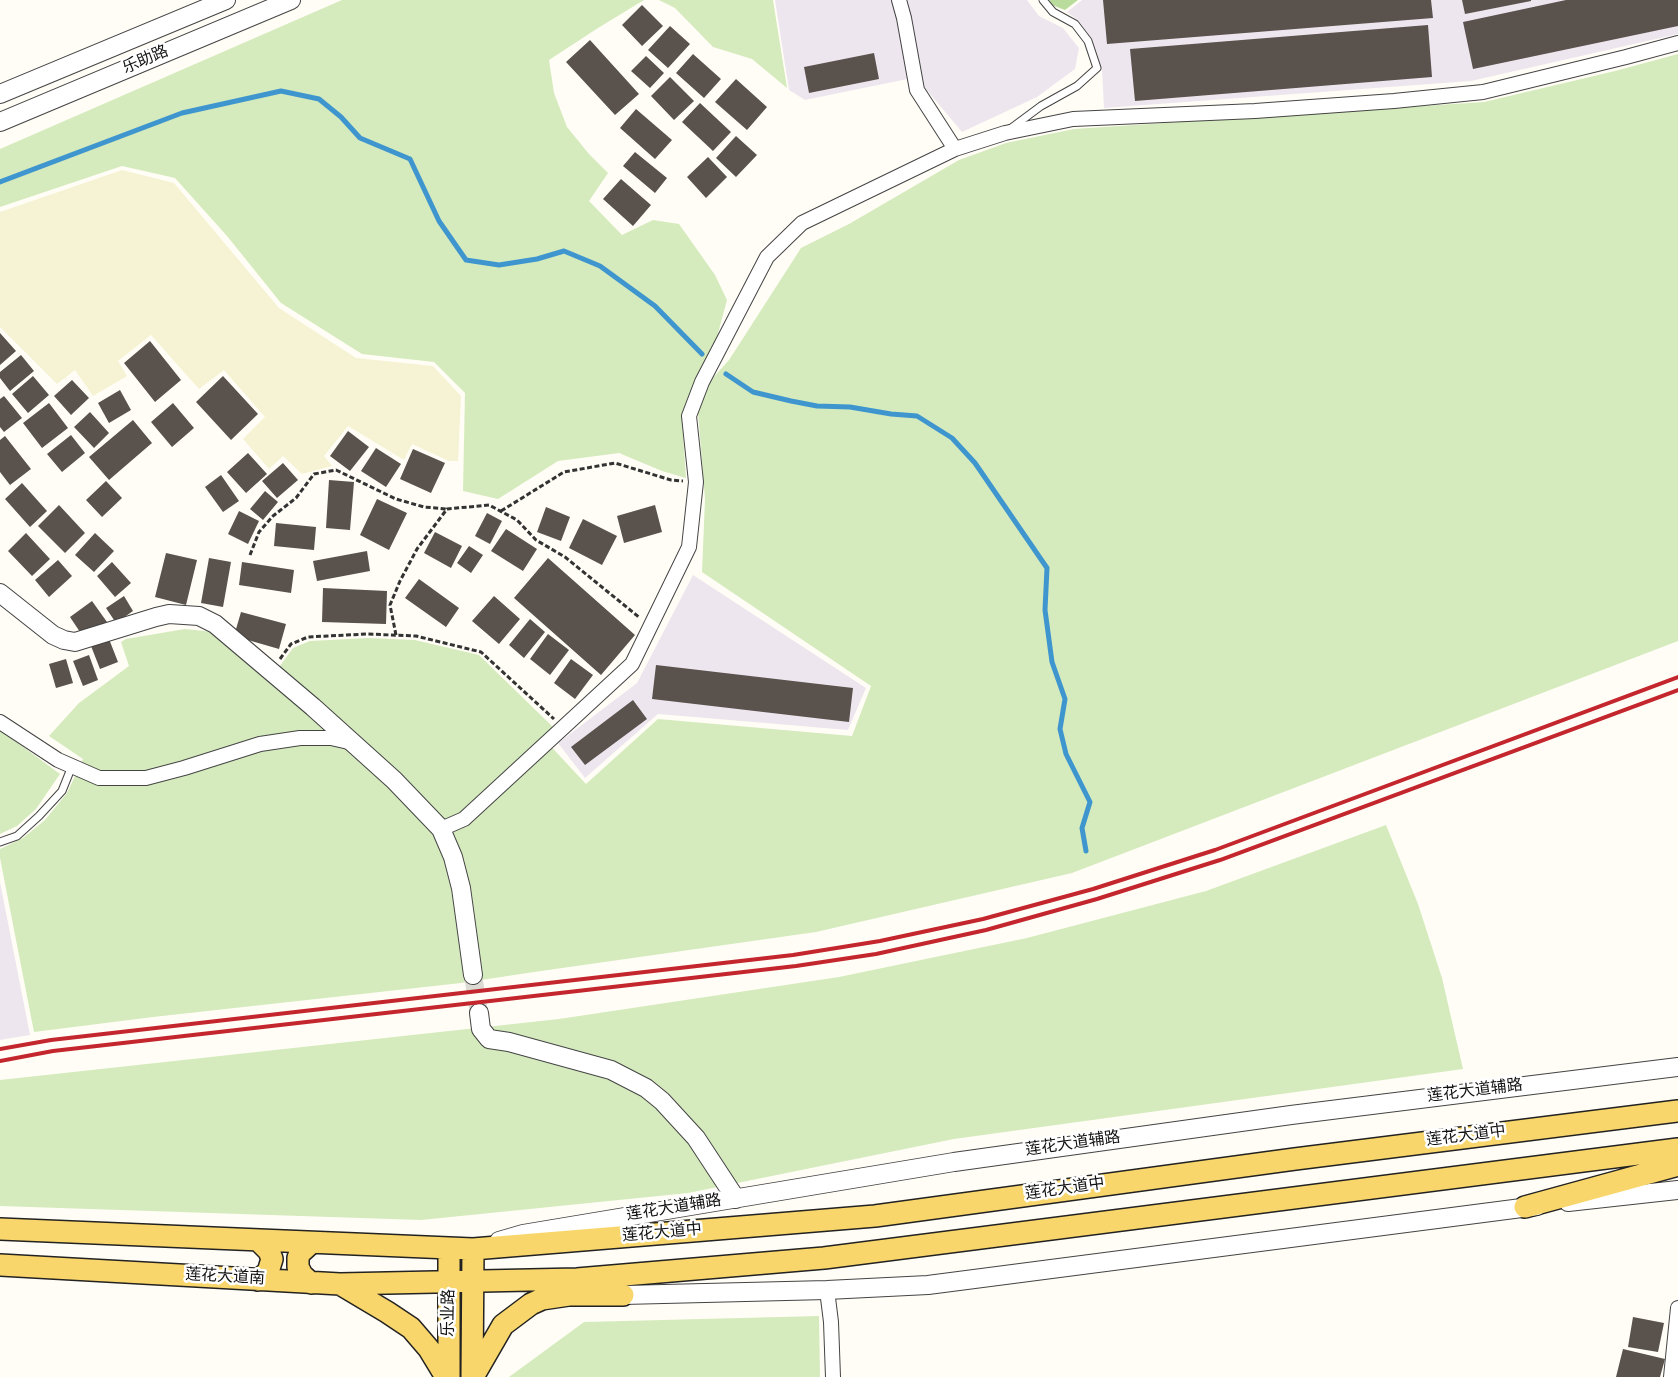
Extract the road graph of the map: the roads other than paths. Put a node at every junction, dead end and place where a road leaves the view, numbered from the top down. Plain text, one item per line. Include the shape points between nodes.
1 (226, 0) edge
2 (291, 0) edge
3 (899, 0) edge
4 (1043, 0) edge
5 (1678, 43) edge
6 (0, 94) edge
7 (0, 122) edge
8 (1005, 133) junction
9 (954, 148) junction
10 (0, 593) edge
11 (0, 722) edge
12 (353, 743) junction
13 (72, 766) junction
14 (441, 829) junction
15 (0, 842) edge
16 (473, 975) tunnel mouth
17 (479, 1013) tunnel mouth
18 (1678, 1067) edge
19 (1678, 1111) edge
20 (1678, 1149) edge
21 (1678, 1165) edge
22 (1678, 1190) edge
23 (736, 1199) junction
24 (1525, 1207) junction
25 (0, 1229) edge
26 (259, 1241) junction
27 (311, 1242) junction
28 (449, 1249) junction
29 (473, 1249) junction
30 (0, 1265) edge
31 (258, 1280) junction
32 (474, 1280) junction
33 (577, 1280) junction
34 (450, 1282) junction
35 (311, 1283) junction
36 (340, 1284) junction
37 (827, 1290) junction
38 (623, 1295) junction
39 (1678, 1308) edge
40 (832, 1376) edge
41 (448, 1377) edge
42 (472, 1377) edge
43 (1671, 1377) edge

1 - 6 street, 乐助路
2 - 7 street, 乐助路
3 - 9 street via 917,90
4 - 8 lane via 1053,12 1075,24 1088,41 1097,68 1077,86 1041,106
5 - 8 street via 1483,92 1255,111 1073,119
8 - 9 street
9 - 14 street via 802,223 768,257 702,382 689,416 696,482 689,547 632,664 464,819
10 - 12 street via 53,634 76,642 169,614 199,616 214,624
11 - 13 street
12 - 13 street via 331,738 300,738 260,744 146,778 99,778
12 - 14 street
13 - 15 lane via 62,791 39,816 17,836
14 - 16 street via 461,888
17 - 23 street via 481,1029 489,1039 611,1070 646,1088 696,1138
18 - 23 street, 莲花大道辅路 via 963,1160
19 - 29 main road, 莲花大道中 via 876,1216
20 - 33 main road via 824,1258
21 - 24 main road
22 - 24 street
23 - 29 street, 莲花大道辅路 via 523,1234
24 - 37 street via 928,1285
25 - 26 main road
26 - 27 main road
26 - 31 main road via 272,1259 268,1272
27 - 28 main road
27 - 35 main road via 298,1258 302,1275
28 - 29 main road, 莲花大道中
28 - 34 main road, 乐业路
29 - 32 main road, 乐业路
30 - 31 main road, 莲花大道南
31 - 35 main road, 莲花大道南
32 - 33 main road
32 - 34 main road
32 - 42 main road, 乐业路
33 - 38 main road
34 - 36 main road, 莲花大道南
34 - 41 main road, 乐业路
35 - 36 main road, 莲花大道南
36 - 41 main road via 411,1328
37 - 38 street
37 - 40 street
38 - 42 main road via 570,1295 531,1304 503,1325
39 - 43 street

